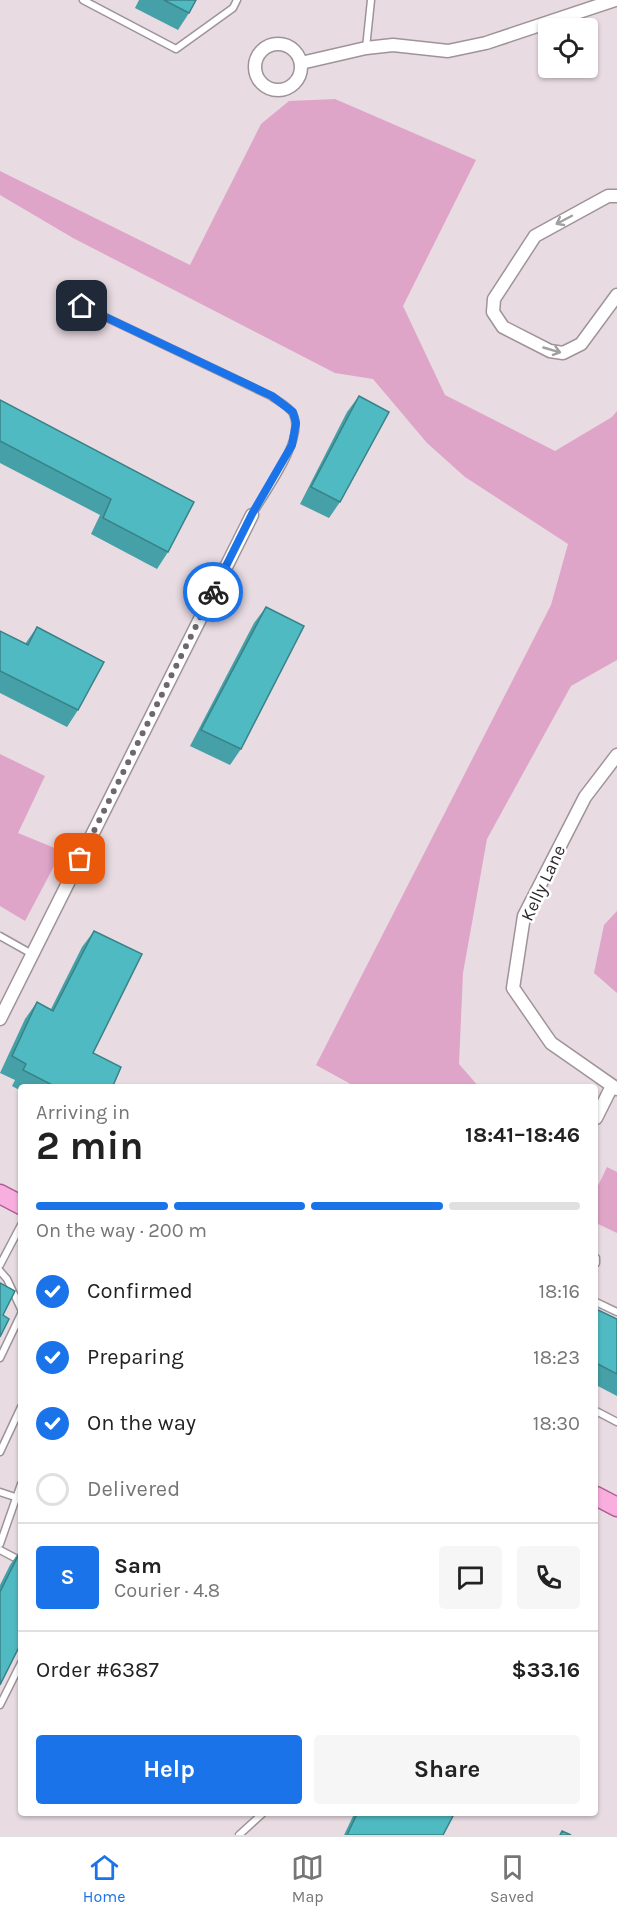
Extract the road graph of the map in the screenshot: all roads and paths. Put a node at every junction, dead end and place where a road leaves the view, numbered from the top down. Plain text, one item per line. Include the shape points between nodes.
1 (83, 0) edge
2 (237, 0) edge
3 (371, 0) edge
4 (615, 0) edge
5 (366, 48) junction
6 (301, 63) dead end
7 (617, 196) edge
8 (617, 295) edge
9 (82, 306) dead end
10 (252, 514) joint
11 (617, 754) edge
12 (0, 936) edge
13 (33, 954) junction
14 (0, 1019) edge
15 (614, 1087) edge
16 (598, 1115) edge
17 (0, 1194) edge
18 (18, 1203) edge
19 (18, 1231) edge
20 (0, 1265) edge
21 (0, 1272) edge
22 (18, 1303) edge
23 (598, 1303) edge
24 (617, 1312) edge
25 (18, 1320) edge
26 (0, 1358) edge
27 (598, 1412) edge
28 (18, 1413) edge
29 (617, 1422) edge
30 (0, 1452) edge
31 (0, 1492) edge
32 (598, 1497) edge
33 (18, 1498) edge
34 (617, 1507) edge
35 (0, 1544) edge
36 (0, 1550) edge
37 (18, 1559) edge
38 (18, 1669) edge
39 (0, 1705) edge
40 (260, 1816) edge
41 (240, 1835) edge

1 - 2 lane via 176,49 233,8
3 - 5 lane
4 - 5 street via 486,43 448,51 393,45
5 - 6 street
7 -> 8 street via 608,196 535,236 494,299 493,312 503,327 550,351 563,353 580,344
9 - 10 lane via 272,396 293,412 296,423 292,445
10 - 13 street
11 - 15 street, Kelly Lane via 585,797 524,916 513,988 551,1043
12 - 13 lane
13 - 14 street
15 - 16 street
17 - 18 main road
19 - 20 lane
21 - 22 lane
23 - 24 lane
25 - 26 lane
27 - 29 lane
28 - 30 lane
31 - 33 lane
32 - 34 main road
33 - 35 lane
36 - 37 lane
38 - 39 lane
40 - 41 lane

